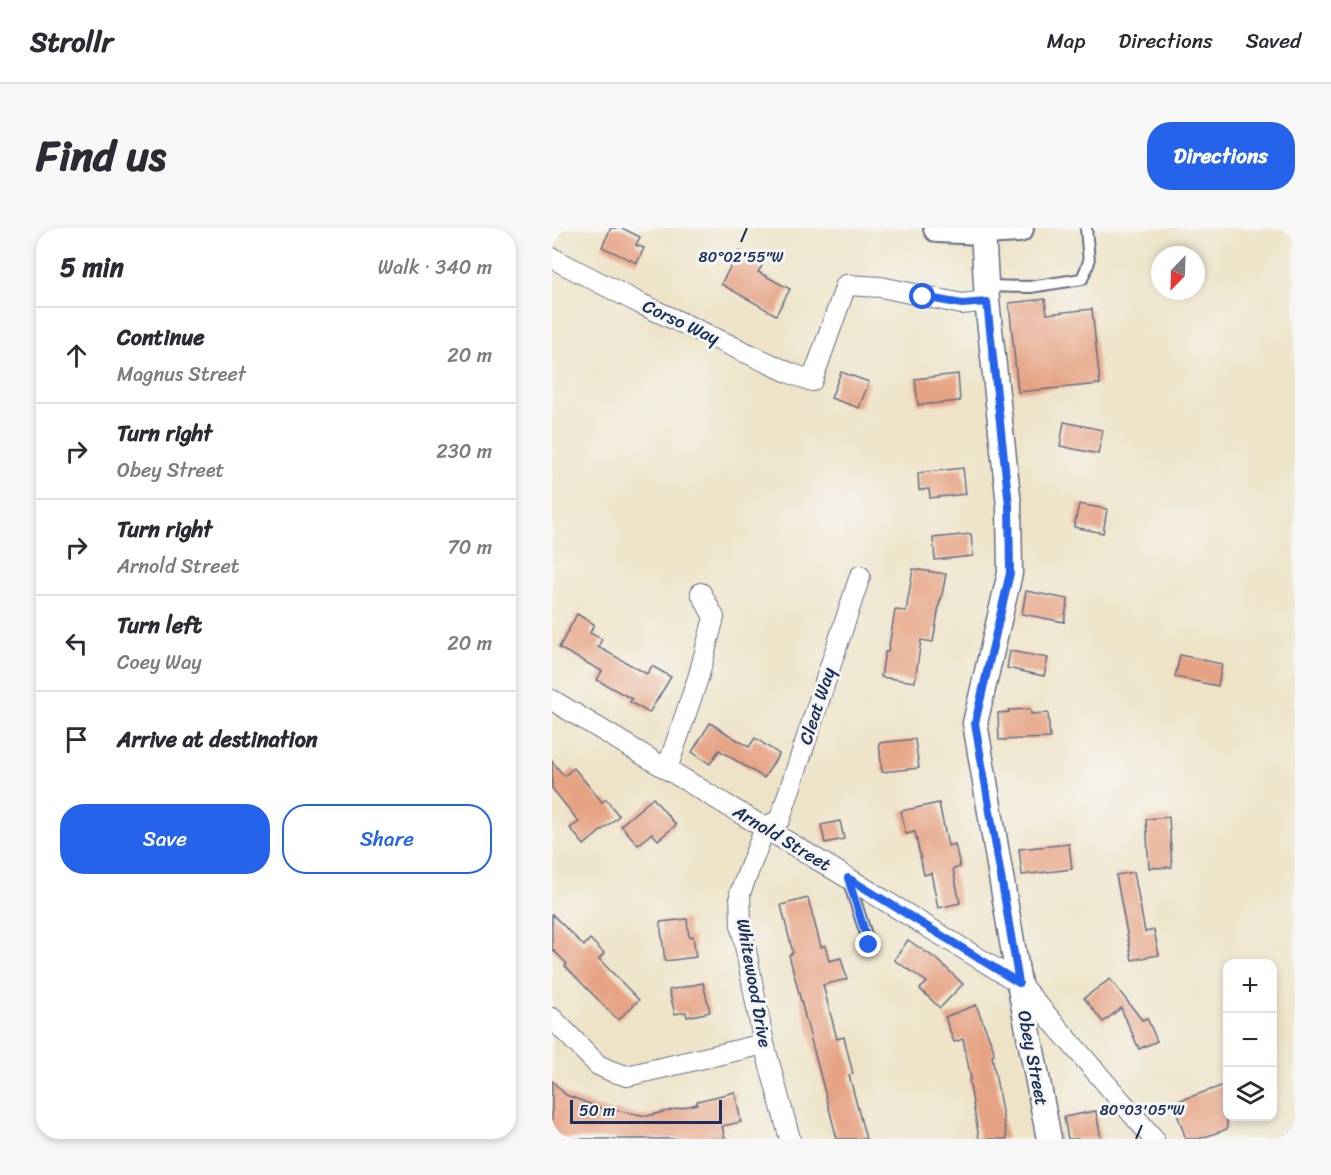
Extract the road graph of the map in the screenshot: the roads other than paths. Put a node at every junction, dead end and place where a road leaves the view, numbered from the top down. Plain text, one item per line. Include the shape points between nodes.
1 (938, 228) edge
2 (1019, 228) edge
3 (1086, 228) edge
4 (983, 230) junction
5 (552, 258) edge
6 (987, 294) junction
7 (860, 576) dead end
8 (701, 592) dead end
9 (552, 700) edge
10 (668, 769) junction
11 (765, 828) junction
12 (848, 878) junction
13 (869, 945) dead end
14 (1019, 983) junction
15 (552, 1018) edge
16 (764, 1044) junction
17 (790, 1139) edge
18 (1049, 1139) edge
19 (1154, 1139) edge

1 - 4 main road
2 - 4 main road
3 - 6 lane via 1089,262 1082,279
4 - 6 street, Obey Street
5 - 6 street, Corso Way via 641,304 812,381 846,285 880,287 962,304
6 - 14 street, Obey Street via 1009,505 1010,573 975,723
7 - 11 street, Cleat Way via 780,819
8 - 10 street via 714,618
9 - 10 street, Arnold Street
10 - 11 street, Arnold Street
11 - 12 street, Arnold Street
11 - 16 street, Whitewood Drive via 741,893 741,925
12 - 13 lane
12 - 14 street, Arnold Street
14 - 18 street, Obey Street
14 - 19 street, Arnold Street
15 - 16 street via 598,1065 627,1076
16 - 17 street, Whitewood Drive

